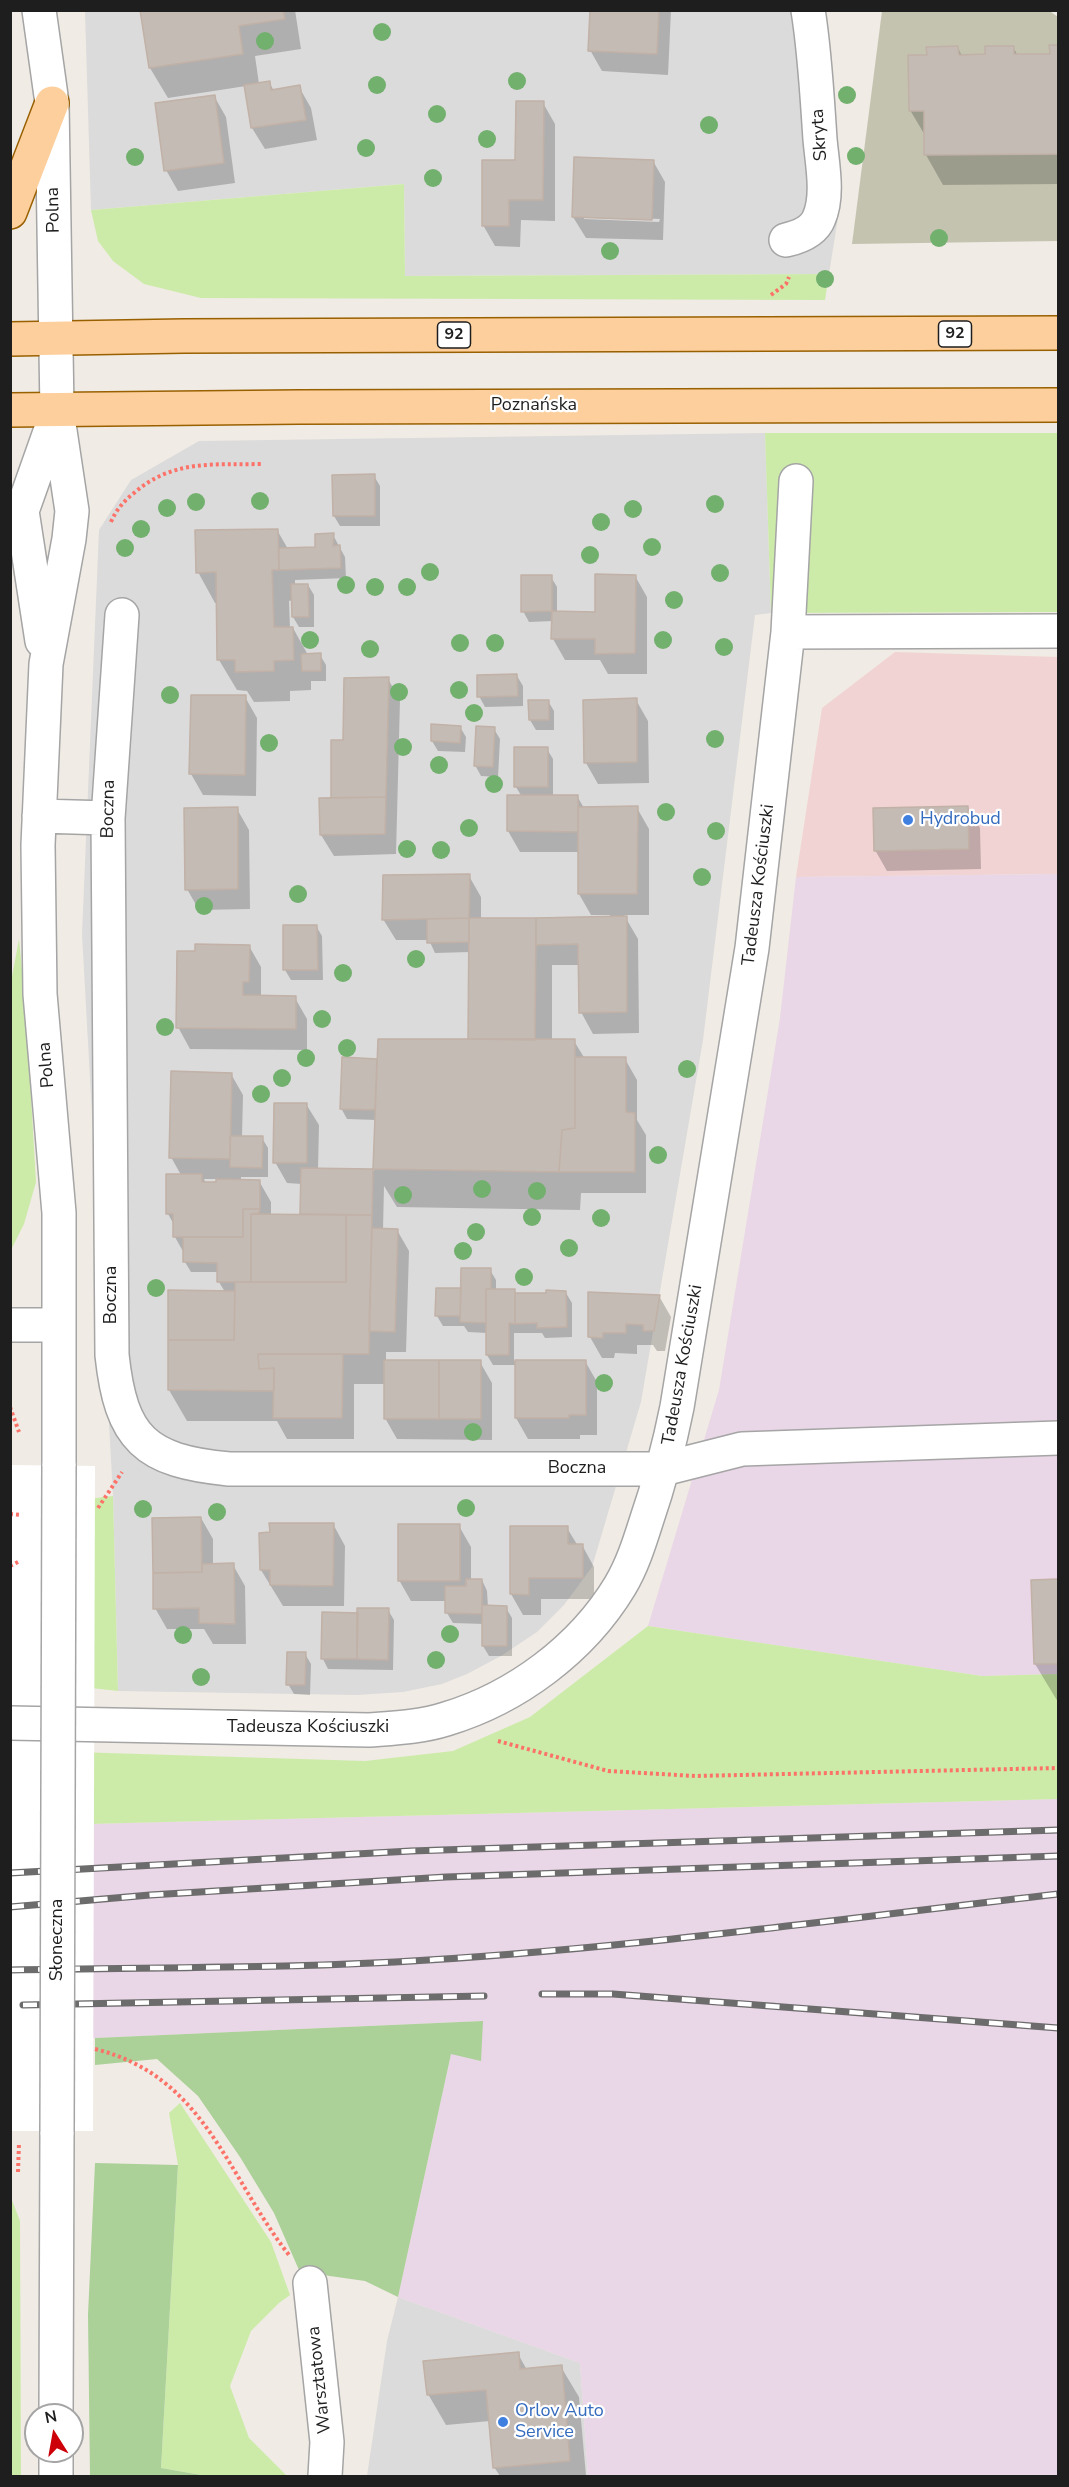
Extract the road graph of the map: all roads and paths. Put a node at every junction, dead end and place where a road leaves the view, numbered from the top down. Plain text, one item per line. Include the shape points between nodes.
1 (39, 10) edge
2 (808, 10) edge
3 (52, 103) junction
4 (10, 212) edge
5 (786, 240) dead end
6 (1059, 333) edge
7 (10, 339) edge
8 (56, 339) junction
9 (1059, 405) edge
10 (10, 410) edge
11 (57, 411) junction
12 (263, 465) dead end
13 (796, 481) dead end
14 (110, 527) dead end
15 (122, 615) dead end
16 (1059, 631) edge
17 (788, 632) junction
18 (45, 664) junction
19 (39, 816) junction
20 (108, 818) junction
21 (10, 1325) edge
22 (58, 1325) junction
23 (1059, 1438) edge
24 (59, 1466) joint
25 (124, 1469) dead end
26 (663, 1469) junction
27 (106, 1496) dead end
28 (445, 1720) junction
29 (10, 1723) edge
30 (1059, 1768) edge
31 (93, 2048) dead end
32 (10, 2172) edge
33 (18, 2172) dead end
34 (310, 2283) joint
35 (56, 2403) edge
36 (325, 2476) edge

1 - 3 street, Polna
2 - 5 street, Skryta via 820,128 822,208 812,227
3 - 4 main road
3 - 8 street, Polna
6 - 8 main road, 92
7 - 8 main road, 92
8 - 11 street, Polna
9 - 11 main road, Poznańska
10 - 11 main road, Poznańska
11 - 18 street, Polna via 72,511
11 - 18 street, Polna via 22,511
12 - 14 path via 207,464 169,471 128,498
13 - 17 street, Tadeusza Kościuszki
15 - 20 street, Boczna
16 - 17 street
17 - 26 street, Tadeusza Kościuszki via 752,948 677,1407
18 - 19 street, Polna
19 - 20 street
19 - 22 street, Polna via 40,994 59,1213
20 - 26 street, Boczna via 112,1355 117,1393 135,1434 149,1448 167,1456 229,1469
21 - 22 street
22 - 24 street, Polna
23 - 26 street, Boczna via 742,1449
24 - 35 street, Słoneczna, bridge
25 - 27 path
26 - 28 street, Tadeusza Kościuszki via 637,1550 621,1585 599,1617 577,1642 523,1683
28 - 29 street, Tadeusza Kościuszki via 369,1730
28 - 30 path via 479,1736 608,1771 695,1776
31 - 34 path via 135,2063 171,2086 188,2103 222,2149 272,2233
32 - 33 path
34 - 36 street, Warsztatowa via 327,2442

